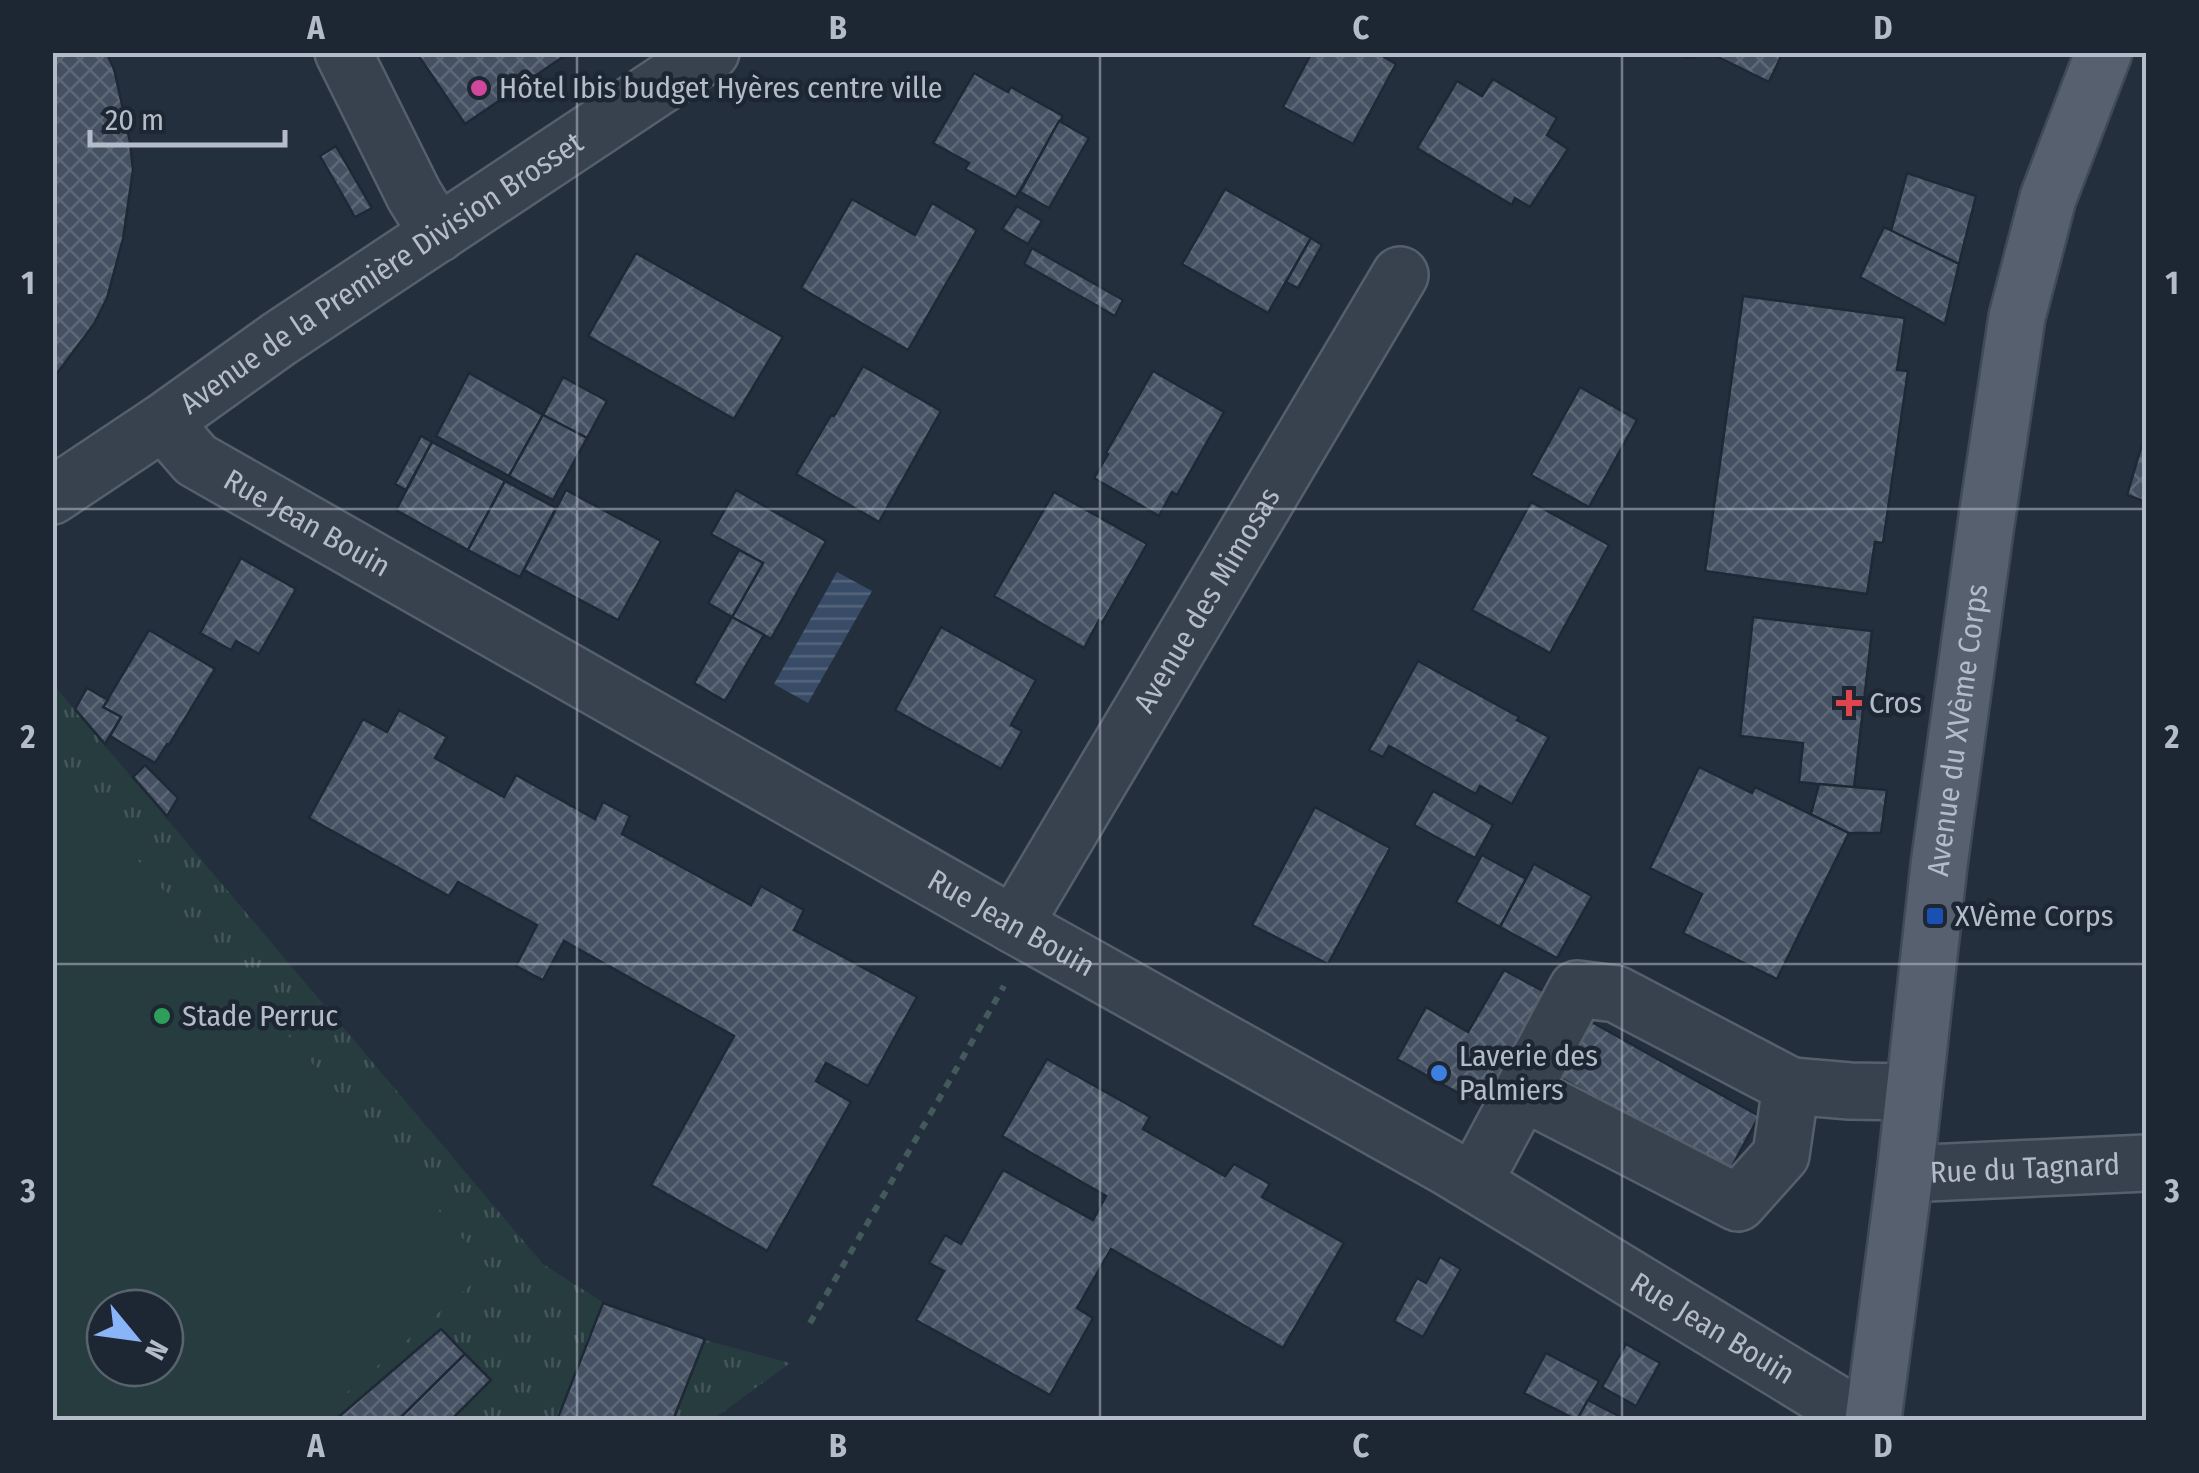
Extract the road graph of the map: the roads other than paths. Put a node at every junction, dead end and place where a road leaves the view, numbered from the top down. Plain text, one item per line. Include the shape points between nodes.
1 (343, 52) edge
2 (711, 52) edge
3 (2104, 52) edge
4 (438, 234) junction
5 (1400, 276) dead end
6 (163, 422) junction
7 (52, 496) edge
8 (1014, 925) junction
9 (1791, 1086) junction
10 (1523, 1092) junction
11 (1914, 1092) junction
12 (2146, 1163) edge
13 (1905, 1174) junction
14 (1474, 1182) junction
15 (1863, 1420) edge
16 (1873, 1420) edge

1 - 4 street
2 - 4 street, Avenue de la Première Division Brosset
3 - 11 main road, Avenue du XVème Corps via 2048,198 2017,317
4 - 6 street, Avenue de la Première Division Brosset
5 - 8 street, Avenue des Mimosas
6 - 7 street, Avenue de la Première Division Brosset
6 - 8 street, Rue Jean Bouin via 196,460
8 - 14 street, Rue Jean Bouin
9 - 10 street via 1616,994 1577,990
9 - 10 street via 1782,1154 1738,1203
9 - 11 street
10 - 14 street
11 - 13 main road, Avenue du XVème Corps
12 - 13 street, Rue du Tagnard
13 - 16 main road, Avenue du XVème Corps
14 - 15 street, Rue Jean Bouin

